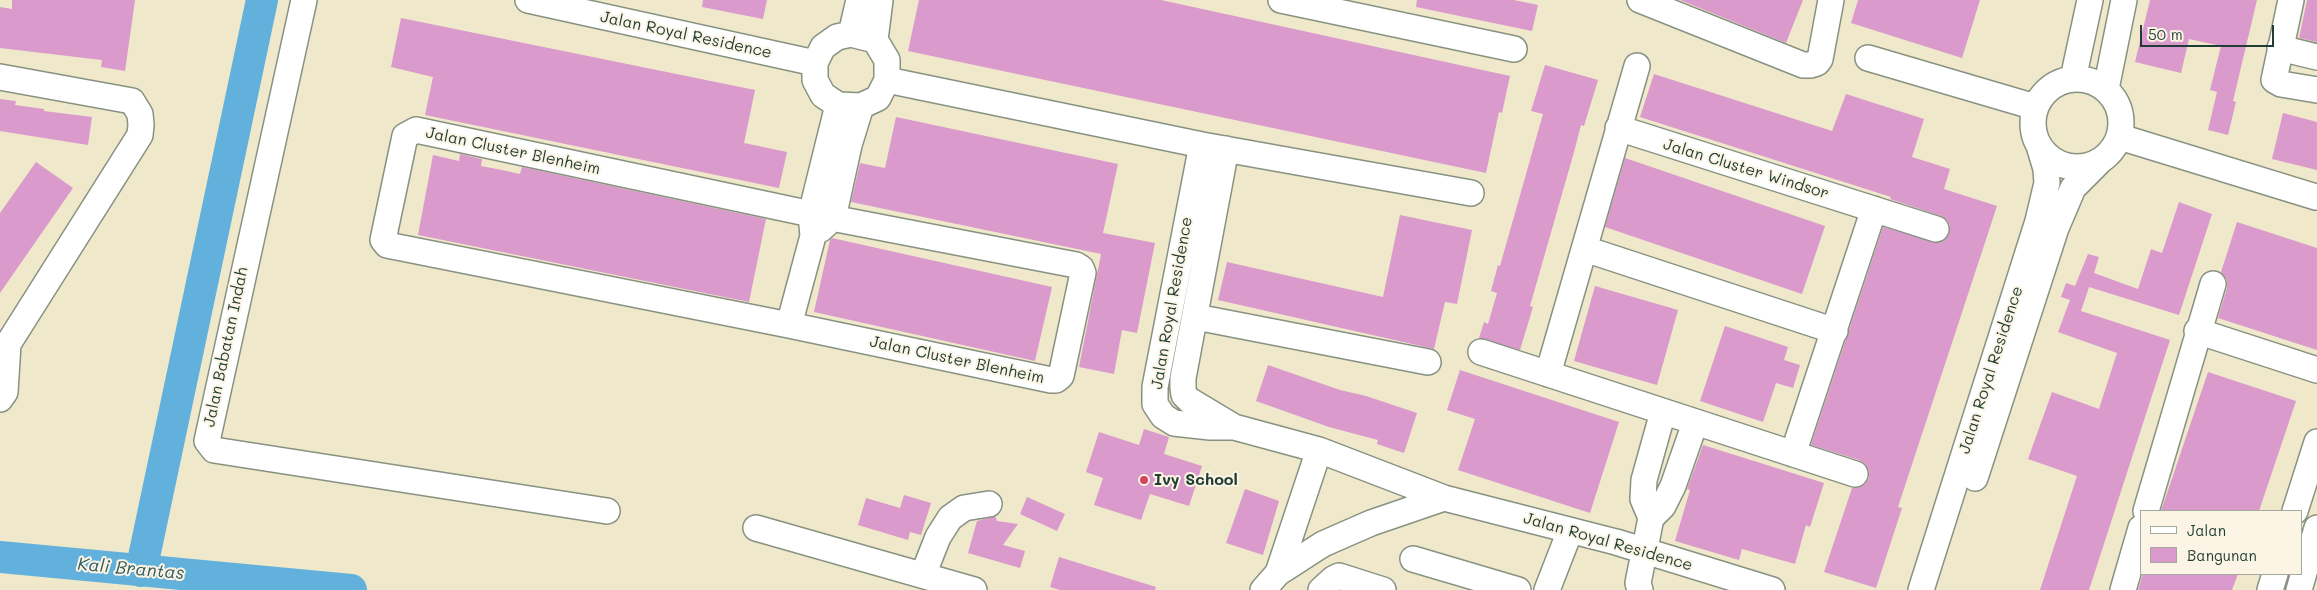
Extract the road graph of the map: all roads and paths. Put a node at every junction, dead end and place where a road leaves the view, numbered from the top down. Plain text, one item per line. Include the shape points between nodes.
1 (304, 0) edge
2 (528, 0) edge
3 (858, 0) edge
4 (880, 0) edge
5 (1282, 0) edge
6 (1640, 0) edge
7 (1831, 0) edge
8 (2090, 0) edge
9 (2124, 0) edge
10 (2291, 0) edge
11 (851, 34) junction
12 (875, 40) junction
13 (2280, 48) junction
14 (1514, 49) dead end
15 (2317, 57) edge
16 (1868, 58) dead end
17 (815, 63) junction
18 (1637, 66) dead end
19 (0, 77) edge
20 (2074, 79) junction
21 (887, 80) junction
22 (2106, 89) junction
23 (2317, 90) edge
24 (849, 105) junction
25 (2036, 107) junction
26 (1618, 128) junction
27 (2120, 137) junction
28 (1202, 145) junction
29 (2040, 148) junction
30 (1226, 149) junction
31 (2098, 163) junction
32 (1471, 193) dead end
33 (2316, 197) dead end
34 (1874, 209) junction
35 (819, 223) junction
36 (1936, 229) dead end
37 (1585, 249) junction
38 (2213, 284) dead end
39 (1196, 317) junction
40 (789, 325) junction
41 (1835, 331) junction
42 (2198, 331) junction
43 (1481, 352) dead end
44 (1428, 362) dead end
45 (2317, 370) edge
46 (1548, 374) junction
47 (0, 399) edge
48 (1662, 412) junction
49 (1695, 423) junction
50 (1246, 430) junction
51 (2317, 442) edge
52 (1319, 450) junction
53 (1793, 454) junction
54 (1855, 474) dead end
55 (1444, 498) junction
56 (989, 504) dead end
57 (2146, 510) edge
58 (2295, 510) edge
59 (607, 511) dead end
60 (1651, 518) junction
61 (756, 528) dead end
62 (2317, 528) edge
63 (1570, 531) junction
64 (2140, 531) edge
65 (1645, 551) junction
66 (1413, 559) dead end
67 (2312, 567) edge
68 (2275, 575) edge
69 (923, 576) junction
70 (1270, 581) edge
71 (974, 590) edge
72 (1321, 590) edge
73 (1383, 590) edge
74 (1518, 590) edge
75 (1547, 590) edge
76 (1640, 590) edge
77 (1772, 590) edge
78 (1921, 590) edge
79 (1938, 590) edge
80 (2123, 590) edge
81 (2270, 590) edge
82 (2299, 590) edge

1 - 59 street, Jalan Babatan Indah via 207,441 214,450
2 - 17 street, Jalan Royal Residence
3 - 11 street
4 - 12 street
5 - 14 street
6 - 7 street via 1803,65 1817,63 1822,53
8 - 20 street
9 - 22 street
10 - 13 street
11 - 12 street
11 - 17 street via 837,37 823,47
12 - 21 street via 887,60
13 - 15 street
13 - 23 street via 2276,82
16 - 25 street
17 - 24 street via 815,80 823,96
18 - 26 street
19 - 47 street via 132,101 140,114 141,125 140,135 8,344 5,392
20 - 22 street via 2096,83
20 - 25 street via 2058,83 2044,93
21 - 24 street via 878,98
21 - 28 street
22 - 27 street via 2120,111
24 - 35 street via 849,145
25 - 29 street via 2032,121
26 - 34 street, Jalan Cluster Windsor
26 - 37 street
27 - 31 street via 2115,148
27 - 33 street
28 - 30 street
28 - 50 street, Jalan Royal Residence via 1155,387 1155,404 1163,416 1174,423
29 - 31 street via 2060,164 2086,167
29 - 78 street, Jalan Royal Residence via 2047,183 2038,221
30 - 32 street
30 - 39 street, Jalan Royal Residence
31 - 79 street, Jalan Royal Residence via 2073,188 2056,228
34 - 36 street, Jalan Cluster Windsor
34 - 41 street
35 - 40 street
35 - 40 street, Jalan Cluster Blenheim via 1081,268 1083,273 1061,376 1051,380
35 - 40 street, Jalan Cluster Blenheim via 416,130 405,136 383,240 387,245
37 - 41 street
37 - 46 street
38 - 42 street
39 - 44 street, Jalan Royal Residence
39 - 50 street, Jalan Royal Residence via 1183,378 1184,396
41 - 53 street
42 - 45 street
42 - 57 street
43 - 46 street
46 - 48 street
48 - 49 street
48 - 60 street via 1644,480 1643,499
49 - 53 street
49 - 60 street via 1673,486 1663,506
50 - 52 street, Jalan Royal Residence
51 - 58 street
52 - 55 street, Jalan Royal Residence
52 - 70 street
53 - 54 street
55 - 63 street, Jalan Royal Residence
55 - 70 street via 1345,533 1323,544
56 - 69 street via 964,508 950,518 938,537
60 - 65 street
61 - 69 street
62 - 67 street
63 - 65 street, Jalan Royal Residence
63 - 75 street
64 - 80 street
65 - 76 street via 1638,582
65 - 77 street, Jalan Royal Residence
66 - 74 street
67 - 82 street
68 - 81 street
69 - 71 street
72 - 73 street via 1339,576

